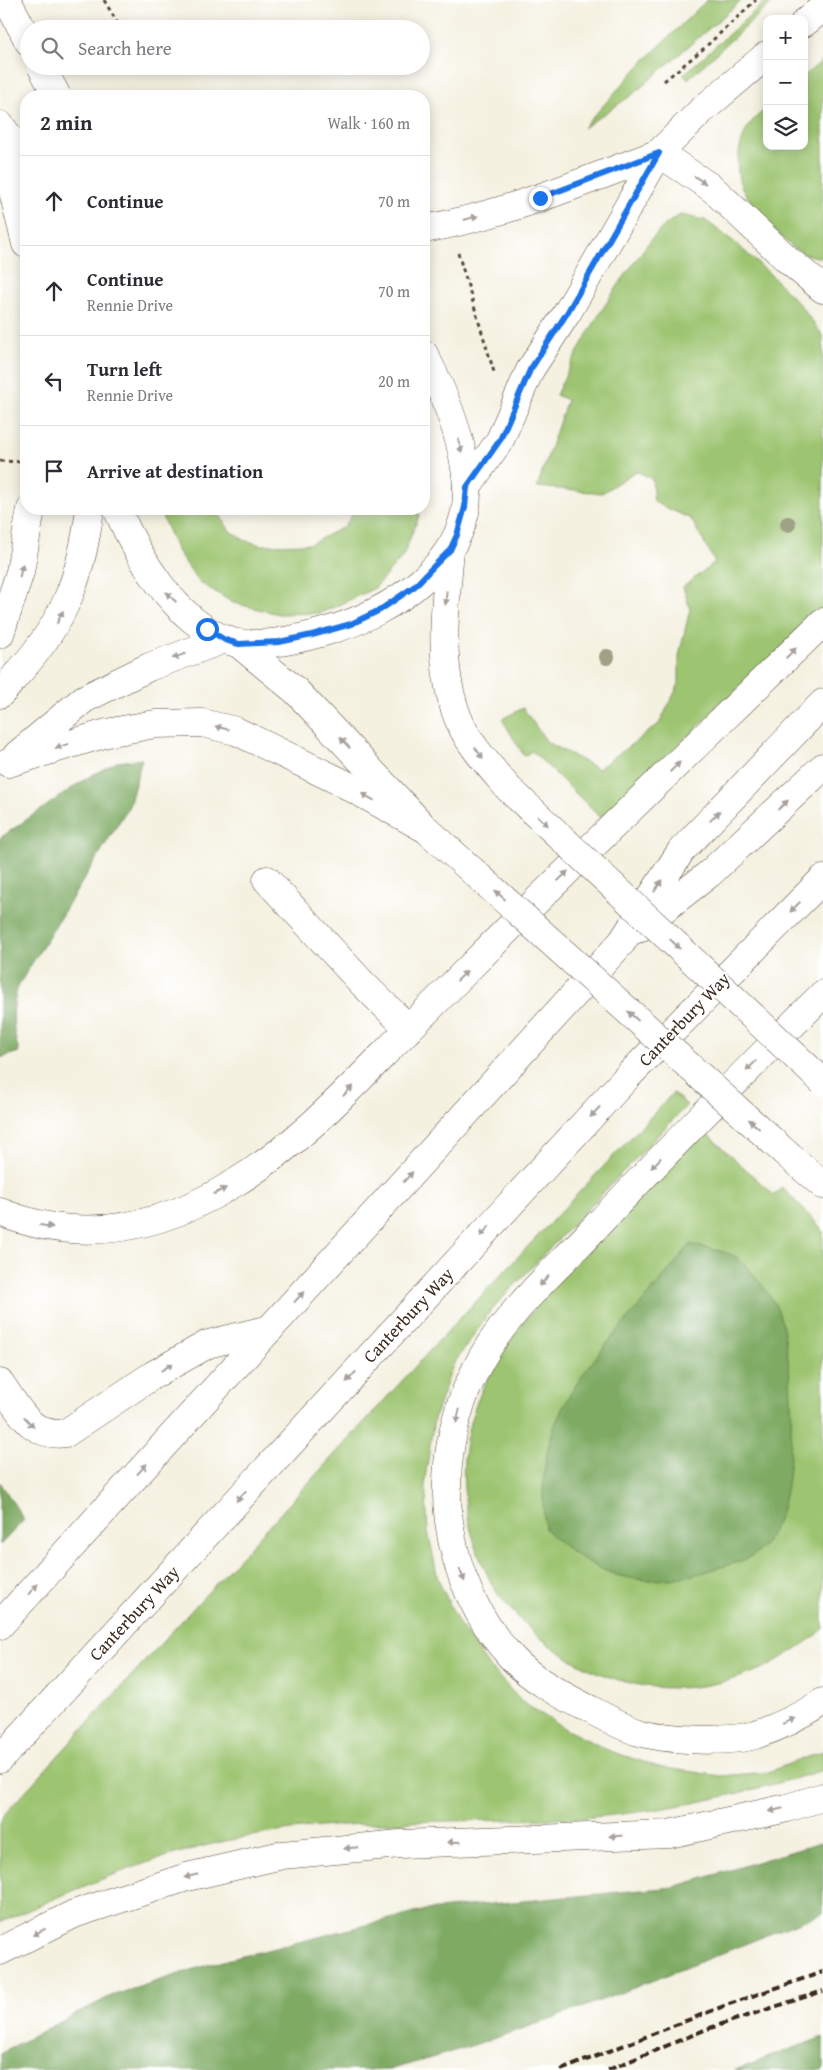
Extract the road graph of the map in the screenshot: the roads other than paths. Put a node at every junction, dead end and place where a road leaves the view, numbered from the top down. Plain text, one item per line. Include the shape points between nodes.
1 (6, 0) edge
2 (20, 27) edge
3 (763, 58) edge
4 (46, 75) edge
5 (54, 90) edge
6 (0, 125) edge
7 (0, 139) edge
8 (659, 153) junction
9 (17, 165) edge
10 (20, 191) edge
11 (430, 228) edge
12 (823, 289) edge
13 (430, 368) edge
14 (467, 487) junction
15 (30, 515) edge
16 (89, 515) edge
17 (120, 515) edge
18 (450, 550) junction
19 (823, 622) edge
20 (0, 634) edge
21 (232, 642) junction
22 (0, 694) edge
23 (823, 703) edge
24 (4, 766) edge
25 (823, 767) edge
26 (426, 829) junction
27 (823, 879) edge
28 (267, 880) dead end
29 (622, 942) junction
30 (823, 994) edge
31 (409, 1029) junction
32 (823, 1082) edge
33 (823, 1185) edge
34 (0, 1212) edge
35 (270, 1329) junction
36 (0, 1383) edge
37 (0, 1626) edge
38 (823, 1702) edge
39 (0, 1759) edge
40 (823, 1797) edge
41 (0, 1951) edge

1 - 2 main road
3 - 8 main road via 701,111
4 - 5 main road, bridge
6 - 9 main road
7 - 9 main road
11 -> 8 main road via 540,198
8 -> 12 main road via 713,189
8 - 14 main road via 567,313 530,370 500,440
9 - 10 main road
13 -> 14 main road via 454,426
14 - 18 main road via 465,507
20 -> 15 main road via 20,572
22 -> 16 main road via 33,658 58,622 75,583
21 -> 17 main road via 187,613 166,593 136,550
18 - 21 main road via 415,586 380,610 351,624 279,642
18 -> 32 main road, bridge via 444,614 450,691 462,727 483,759 508,788
31 -> 19 main road
21 -> 24 main road via 149,667 84,699
26 -> 21 main road via 296,691
29 -> 23 main road via 681,851
26 -> 24 main road via 343,783 236,731 202,723 155,724 107,733
29 -> 25 main road via 709,874
33 -> 26 main road, bridge
27 -> 39 main road, Canterbury Way via 628,1076
28 - 31 main road
35 -> 29 main road
30 -> 38 main road via 689,1127 499,1331 475,1370 459,1410 447,1464 447,1522 460,1573 484,1620 514,1660 552,1690 639,1732 690,1740 752,1736 802,1716
34 -> 31 main road via 27,1223 81,1231 131,1226 176,1212 232,1185 280,1153 325,1114
36 -> 35 main road via 35,1429 49,1434 66,1433 153,1375 208,1344
37 -> 35 main road
40 -> 41 main road via 669,1834 400,1844 282,1855 187,1877 74,1914

